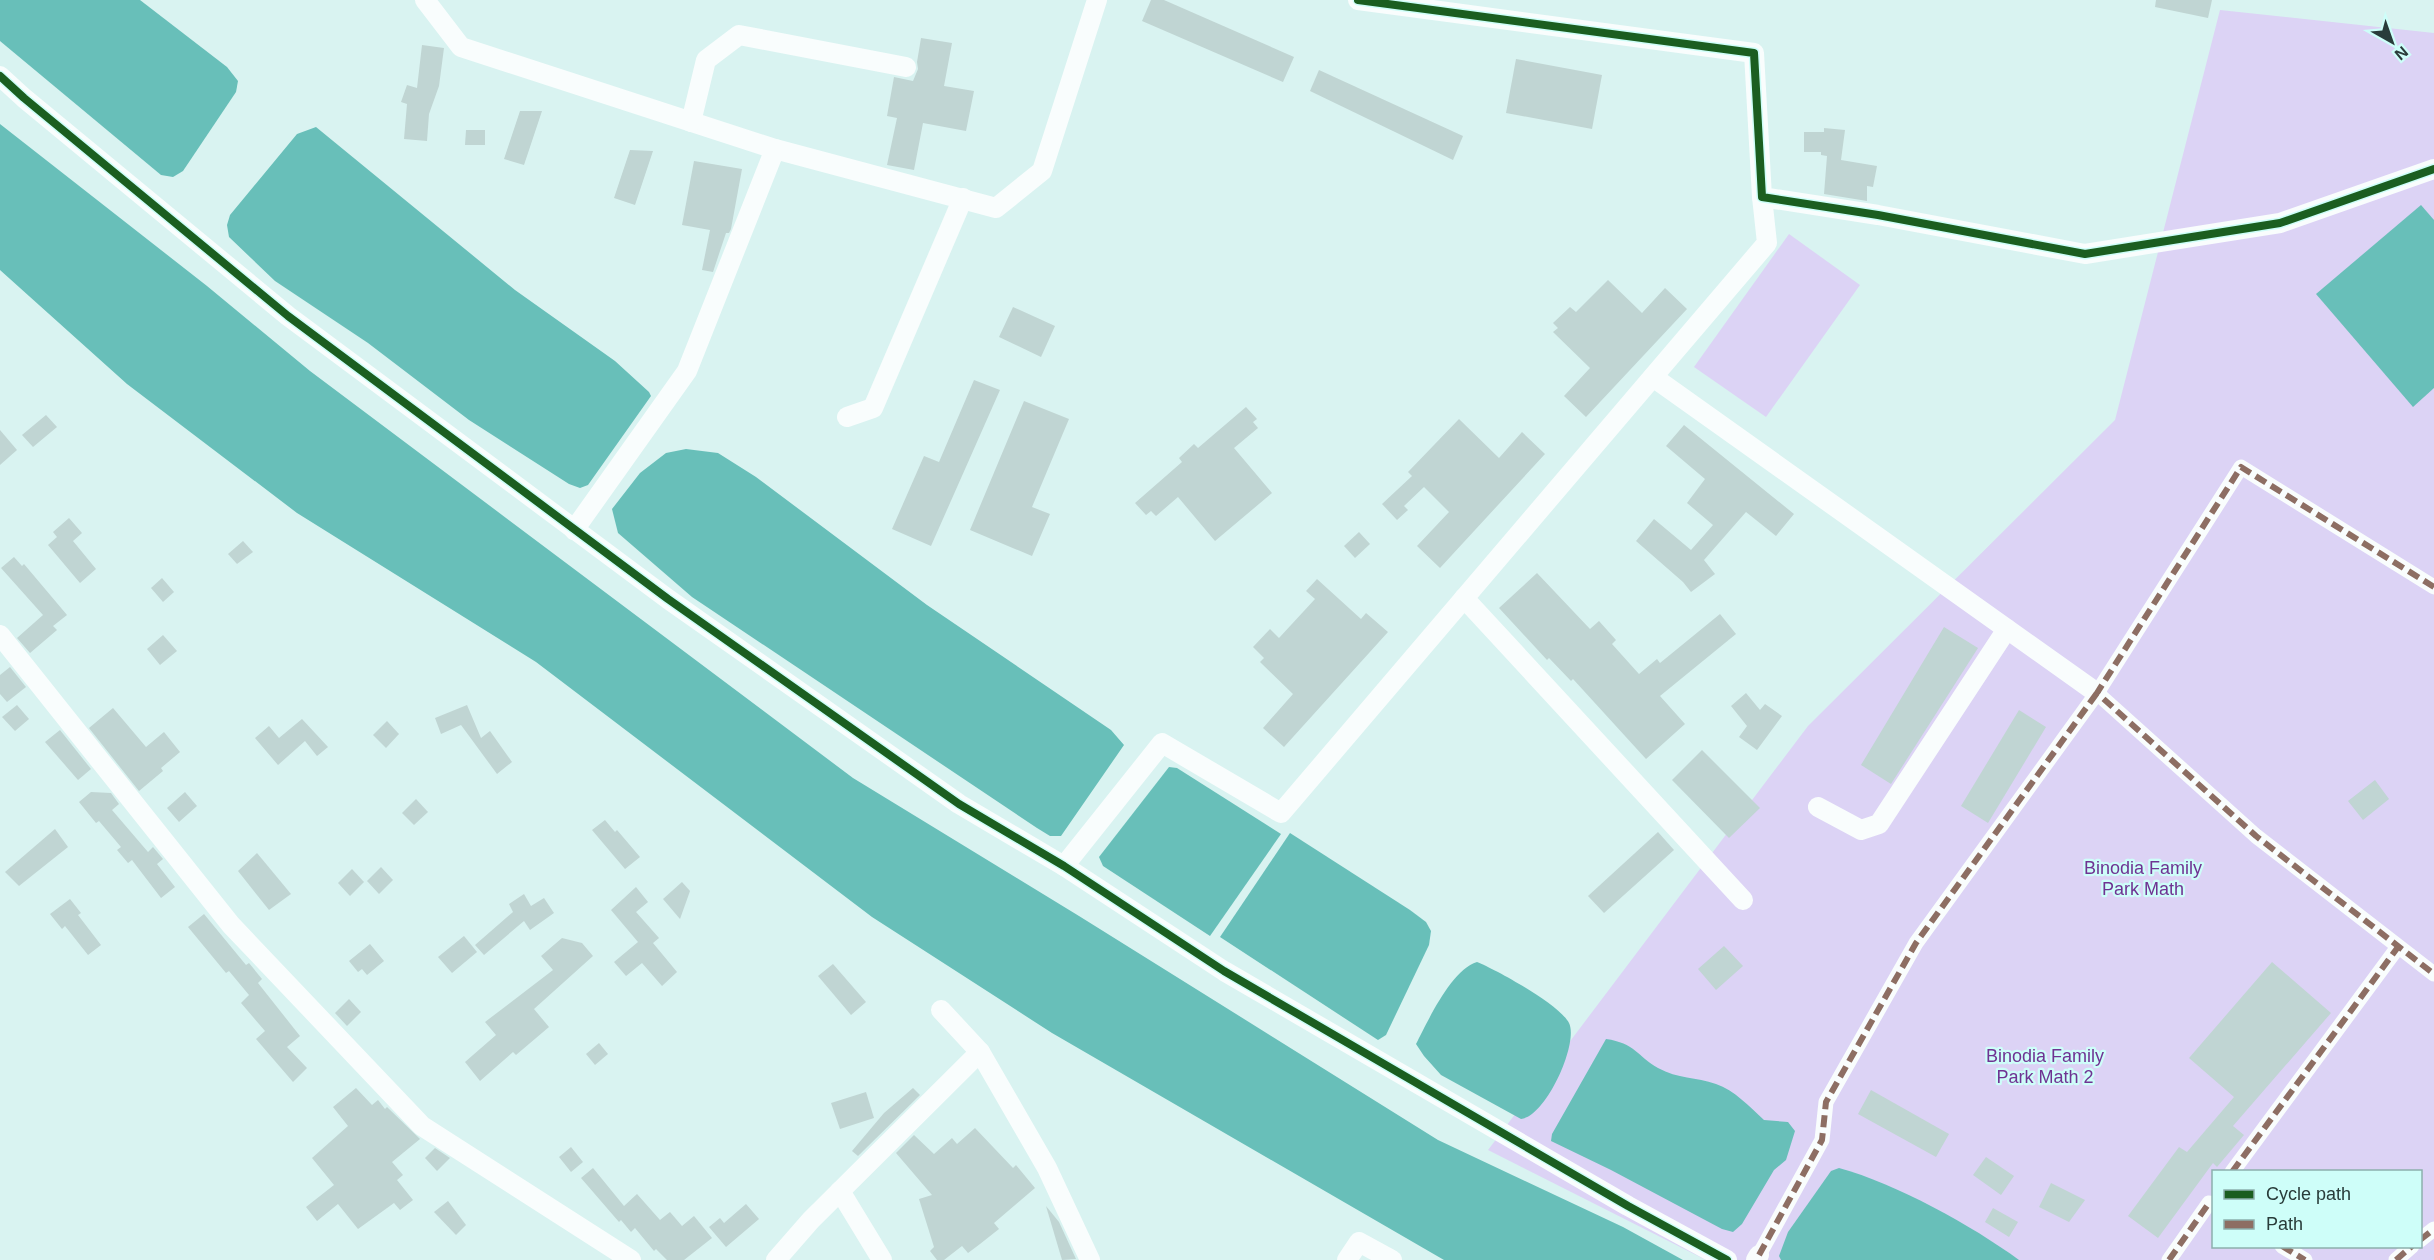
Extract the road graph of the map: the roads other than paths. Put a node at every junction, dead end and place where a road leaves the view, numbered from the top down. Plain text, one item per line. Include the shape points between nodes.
1 (425, 0) edge
2 (1097, 0) edge
3 (1358, 0) edge
4 (906, 67) dead end
5 (0, 76) edge
6 (691, 122) junction
7 (775, 149) junction
8 (2434, 169) edge
9 (1762, 197) junction
10 (963, 198) junction
11 (1653, 377) junction
12 (847, 417) dead end
13 (574, 530) junction
14 (2434, 587) edge
15 (1464, 598) junction
16 (2007, 629) junction
17 (0, 635) edge
18 (2097, 693) junction
19 (1818, 807) dead end
20 (1064, 866) junction
21 (1743, 900) dead end
22 (2398, 948) junction
23 (2434, 974) edge
24 (941, 1010) dead end
25 (980, 1052) junction
26 (2233, 1170) edge
27 (840, 1191) junction
28 (2212, 1202) edge
29 (2434, 1229) edge
30 (2422, 1239) edge
31 (2285, 1248) edge
32 (2410, 1248) edge
33 (1757, 1257) edge
34 (631, 1260) edge
35 (776, 1260) edge
36 (882, 1260) edge
37 (1090, 1260) edge
38 (1347, 1260) edge
39 (1392, 1260) edge
40 (1727, 1260) edge
41 (2169, 1260) edge
42 (2305, 1260) edge
43 (2396, 1260) edge

1 - 6 street via 461,47
2 - 10 street via 1042,171 996,208
3 - 9 street via 1754,53
4 - 6 street via 739,35 706,60
5 - 13 street via 288,316
6 - 7 street
7 - 10 street
7 - 13 street via 687,371
8 - 9 street via 2280,223 2085,254
9 - 11 street via 1767,243
10 - 12 street via 873,408
11 - 15 street
11 - 16 street
13 - 20 street via 959,804
14 - 18 street via 2241,467
15 - 20 street via 1281,813 1162,743
15 - 21 street
16 - 18 street
16 - 19 street via 1879,824 1862,830
17 - 34 street via 231,925 422,1126
18 - 22 street via 2256,836
18 - 33 street via 1916,943 1826,1102 1822,1140
20 - 40 street via 1224,971
22 - 23 street
22 - 26 street
24 - 25 street
25 - 27 street
25 - 37 street via 1047,1168
27 - 35 street
27 - 36 street
28 - 41 street
29 - 30 street
31 - 42 street
32 - 43 street
38 - 39 street via 1359,1242

